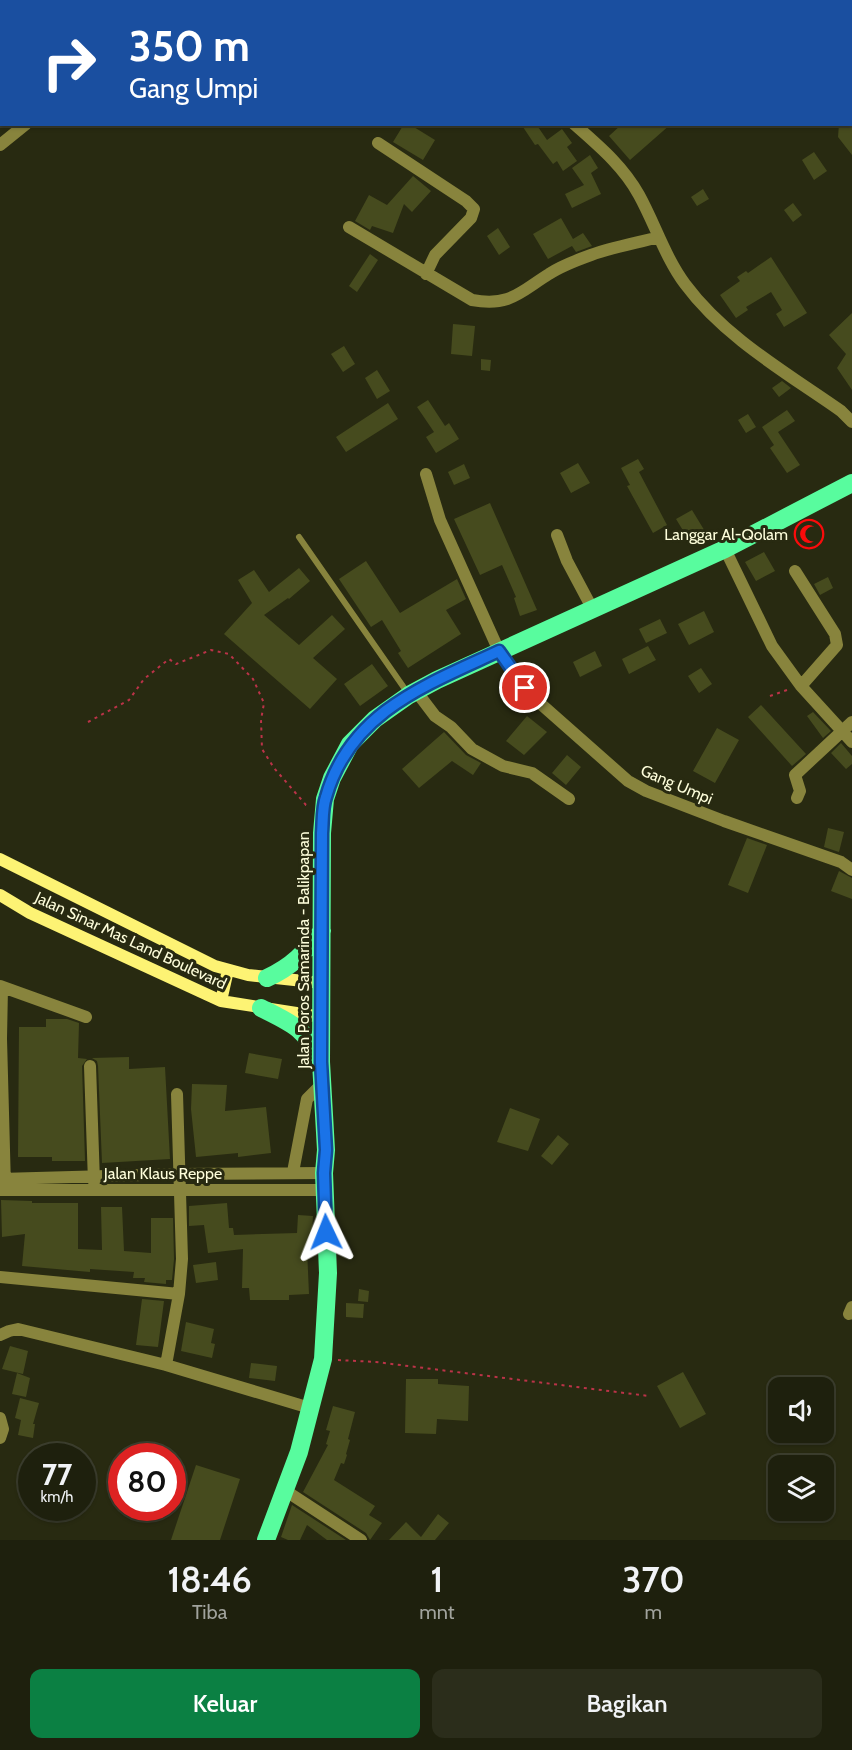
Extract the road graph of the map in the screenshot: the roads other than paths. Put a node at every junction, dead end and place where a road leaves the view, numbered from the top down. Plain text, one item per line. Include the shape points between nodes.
1 (24, 126) edge
2 (576, 126) edge
3 (378, 143) dead end
4 (0, 145) edge
5 (349, 227) dead end
6 (659, 237) junction
7 (426, 274) junction
8 (852, 422) edge
9 (426, 474) dead end
10 (852, 483) edge
11 (558, 536) dead end
12 (299, 537) dead end
13 (725, 549) junction
14 (795, 571) dead end
15 (592, 608) junction
16 (499, 651) junction
17 (801, 686) junction
18 (413, 693) junction
19 (852, 722) edge
20 (843, 732) junction
21 (852, 742) edge
22 (798, 798) dead end
23 (569, 799) dead end
24 (0, 859) edge
25 (852, 870) edge
26 (0, 895) edge
27 (322, 931) junction
28 (228, 970) junction
29 (267, 978) junction
30 (322, 983) junction
31 (1, 986) edge
32 (221, 1001) junction
33 (261, 1008) junction
34 (86, 1017) dead end
35 (322, 1017) junction
36 (321, 1062) junction
37 (90, 1066) dead end
38 (323, 1083) junction
39 (177, 1094) dead end
40 (289, 1172) junction
41 (180, 1174) junction
42 (95, 1176) junction
43 (325, 1181) junction
44 (3, 1185) edge
45 (94, 1189) junction
46 (181, 1190) junction
47 (286, 1190) junction
48 (0, 1277) edge
49 (179, 1294) junction
50 (0, 1335) edge
51 (166, 1365) junction
52 (310, 1408) junction
53 (0, 1418) edge
54 (0, 1438) edge
55 (286, 1491) junction
56 (266, 1540) edge
57 (361, 1540) edge

1 - 4 street
2 - 6 street via 623,169
3 - 7 street via 474,209 471,218 435,255
5 - 7 street
6 - 7 street via 591,255 550,273 522,293 489,303 472,300
6 - 8 street via 684,283 714,317
9 - 16 street, Gang Umpi via 440,520
10 - 13 highway, Jalan Poros Samarinda - Balikpapan
11 - 15 street
12 - 18 lane
13 - 15 highway, Jalan Poros Samarinda - Balikpapan
13 - 17 street via 772,646
14 - 17 street via 838,641
15 - 16 highway, Jalan Poros Samarinda - Balikpapan
16 - 18 highway, Jalan Poros Samarinda - Balikpapan
16 - 25 street, Gang Umpi via 525,688 628,781 724,821 841,862
17 - 20 street
18 - 23 street via 472,749 503,766 532,772
18 - 27 highway, Jalan Poros Samarinda - Balikpapan via 375,719 350,744 333,778 325,799 322,833
19 - 20 street
20 - 21 street
20 - 22 street via 795,775 800,787
24 - 28 street, Jalan Sinar Mas Land Boulevard
26 - 32 street, Jalan Sinar Mas Land Boulevard via 30,913
27 - 29 highway via 301,957
27 - 30 highway, Jalan Poros Samarinda - Balikpapan
28 - 29 street, Jalan Sinar Mas Land Boulevard
28 - 32 street
29 - 30 street, Jalan Sinar Mas Land Boulevard
30 - 35 highway, Jalan Poros Samarinda - Balikpapan
31 - 34 street
31 - 44 street
32 - 33 street, Jalan Sinar Mas Land Boulevard
33 - 35 street, Jalan Sinar Mas Land Boulevard
33 - 36 highway via 298,1028 310,1040
35 - 36 highway, Jalan Poros Samarinda - Balikpapan
36 - 38 highway, Jalan Poros Samarinda - Balikpapan
37 - 42 street
38 - 40 street via 307,1099
38 - 43 highway, Jalan Poros Samarinda - Balikpapan
39 - 41 street
40 - 41 street, Jalan Klaus Reppe
40 - 43 street, Jalan Klaus Reppe
40 - 47 street
41 - 42 street, Jalan Klaus Reppe
41 - 46 street
42 - 44 street, Jalan Klaus Reppe
42 - 45 street
43 - 47 street, Jalan Klaus Reppe
43 - 52 highway, Jalan Poros Samarinda - Balikpapan via 327,1273 323,1359
44 - 45 street, Jalan Klaus Reppe
45 - 46 street, Jalan Klaus Reppe
46 - 47 street, Jalan Klaus Reppe
46 - 49 street
48 - 49 street
49 - 51 street
50 - 51 street via 18,1329
51 - 52 street
52 - 55 highway, Jalan Poros Samarinda - Balikpapan
53 - 54 street
55 - 56 highway, Jalan Poros Samarinda - Balikpapan
55 - 57 street

